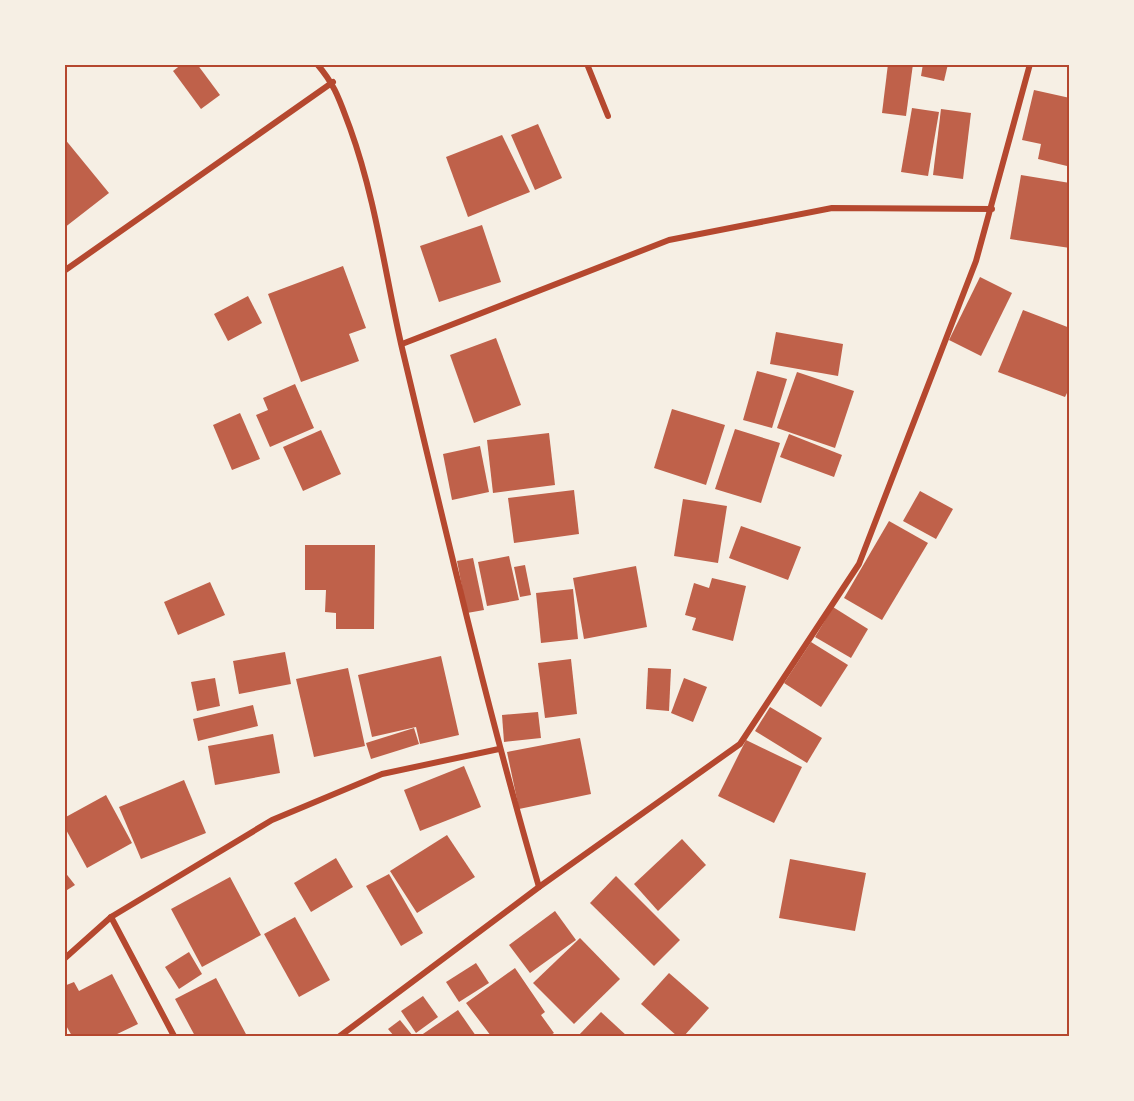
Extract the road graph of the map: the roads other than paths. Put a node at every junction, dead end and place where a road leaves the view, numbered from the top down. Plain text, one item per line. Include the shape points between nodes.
1 (317, 64) edge
2 (587, 64) edge
3 (1030, 64) edge
4 (333, 82) junction
5 (608, 116) dead end
6 (992, 209) junction
7 (64, 271) edge
8 (402, 344) junction
9 (499, 749) junction
10 (539, 887) junction
11 (111, 917) junction
12 (64, 959) edge
13 (174, 1036) edge
14 (340, 1036) edge

1 - 4 street
2 - 5 street
3 - 6 street
4 - 7 street
4 - 8 street via 378,223
6 - 8 street via 832,208 669,240
6 - 10 street via 860,564 740,744
8 - 9 street
9 - 10 street
9 - 11 street via 382,774 272,820
10 - 14 street
11 - 12 street
11 - 13 street

